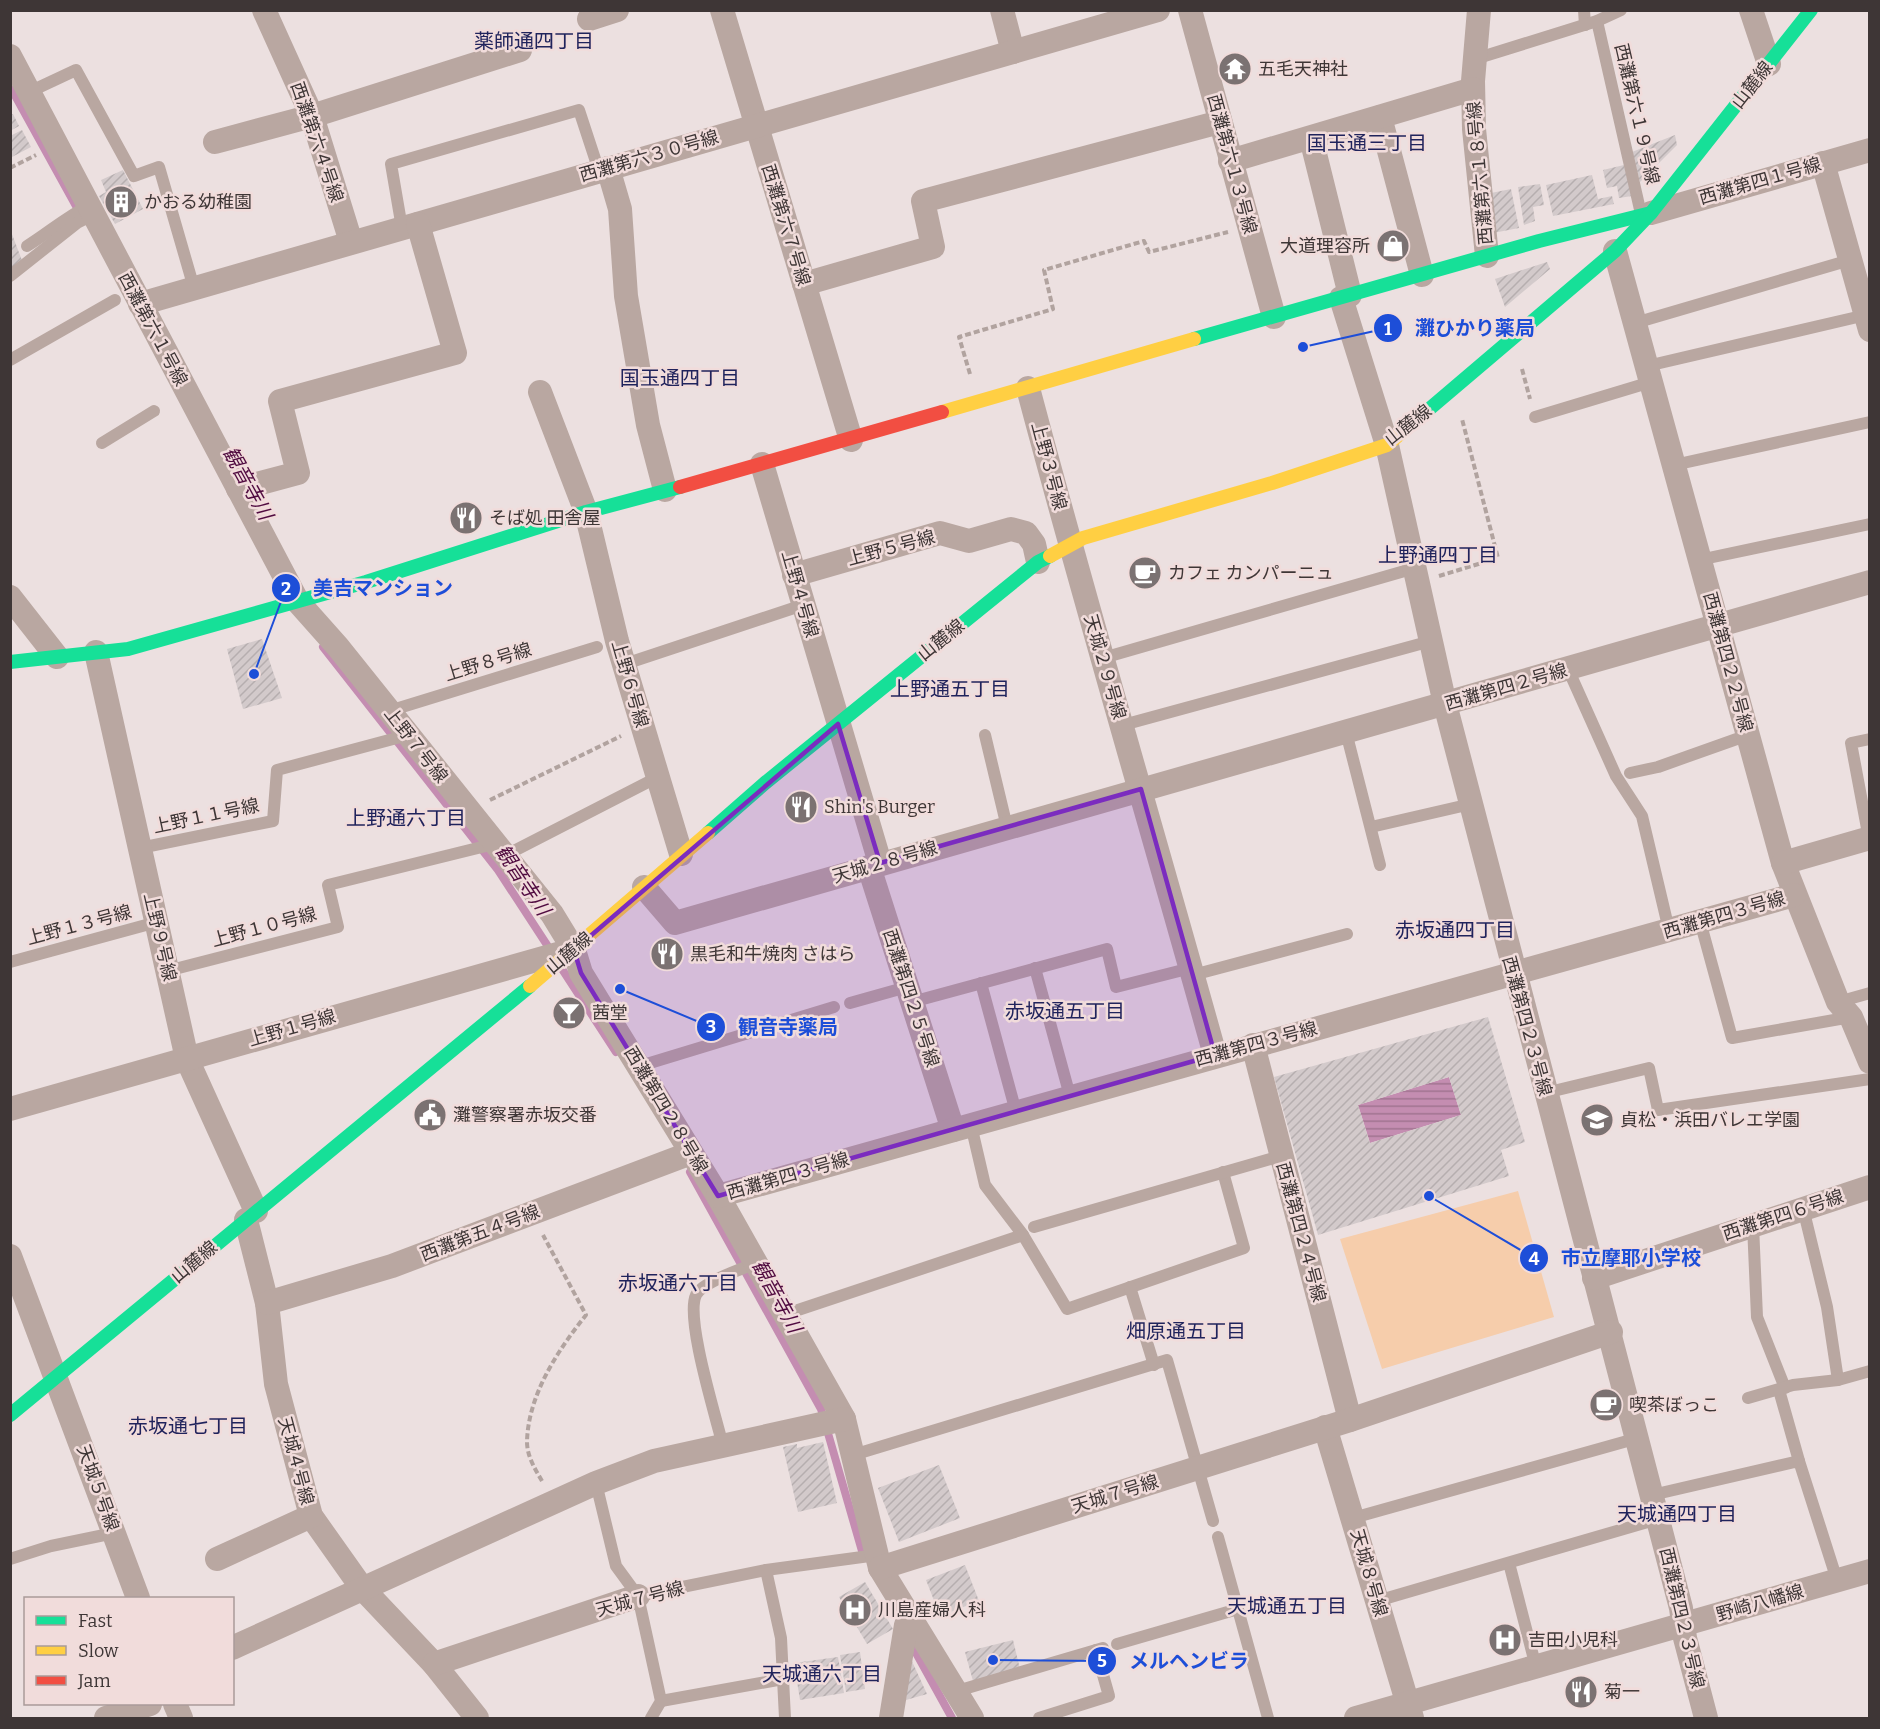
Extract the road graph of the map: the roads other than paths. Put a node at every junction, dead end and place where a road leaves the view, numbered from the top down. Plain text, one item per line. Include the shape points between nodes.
1 (264, 10) edge
2 (617, 10) edge
3 (722, 10) edge
4 (1002, 10) edge
5 (1158, 10) edge
6 (1190, 10) edge
7 (1479, 10) edge
8 (1584, 10) edge
9 (1621, 10) edge
10 (1751, 10) edge
11 (1811, 10) edge
12 (590, 19) dead end
13 (1591, 23) junction
14 (520, 50) dead end
15 (1013, 52) junction
16 (1475, 59) junction
17 (12, 63) edge
18 (1769, 64) junction
19 (1473, 89) junction
20 (29, 92) junction
21 (312, 116) junction
22 (1380, 117) junction
23 (1220, 122) junction
24 (755, 125) junction
25 (1311, 138) junction
26 (215, 142) dead end
27 (1869, 150) edge
28 (1230, 161) junction
29 (1823, 163) junction
30 (604, 169) junction
31 (1646, 214) junction
32 (84, 215) junction
33 (410, 226) junction
34 (351, 242) junction
35 (27, 246) dead end
36 (1615, 250) junction
37 (1487, 256) junction
38 (1850, 260) junction
39 (1422, 275) junction
40 (10, 276) edge
41 (804, 284) junction
42 (194, 288) junction
43 (1345, 296) junction
44 (115, 300) dead end
45 (140, 304) junction
46 (1866, 307) edge
47 (1274, 317) junction
48 (1635, 323) junction
49 (10, 360) edge
50 (1649, 374) junction
51 (1028, 388) junction
52 (540, 392) dead end
53 (154, 411) dead end
54 (1535, 417) road end
55 (1869, 422) edge
56 (851, 440) junction
57 (102, 443) dead end
58 (1387, 445) junction
59 (762, 464) junction
60 (1674, 465) junction
61 (238, 489) junction
62 (664, 490) junction
63 (586, 512) junction
64 (1869, 524) edge
65 (1070, 545) junction
66 (1699, 560) junction
67 (1038, 562) junction
68 (794, 575) junction
69 (1416, 576) junction
70 (1869, 582) edge
71 (10, 597) edge
72 (298, 602) junction
73 (803, 605) junction
74 (1718, 626) junction
75 (1431, 641) junction
76 (597, 647) dead end
77 (96, 652) junction
78 (57, 657) junction
79 (1103, 658) junction
80 (10, 662) edge
81 (625, 664) junction
82 (1568, 669) junction
83 (1445, 704) junction
84 (388, 711) junction
85 (838, 724) junction
86 (1123, 725) junction
87 (1346, 732) junction
88 (407, 735) junction
89 (985, 735) dead end
90 (1748, 735) junction
91 (1869, 739) edge
92 (1630, 773) dead end
93 (656, 778) junction
94 (1141, 789) junction
95 (1471, 804) junction
96 (1007, 827) junction
97 (1371, 827) junction
98 (1869, 839) edge
99 (140, 848) junction
100 (497, 849) junction
101 (681, 854) junction
102 (1783, 863) junction
103 (874, 865) junction
104 (1380, 865) dead end
105 (644, 887) junction
106 (1794, 895) junction
107 (1700, 921) junction
108 (157, 922) junction
109 (1669, 930) junction
110 (1347, 933) dead end
111 (564, 952) junction
112 (10, 962) edge
113 (1035, 968) junction
114 (167, 971) junction
115 (1192, 972) junction
116 (1514, 973) junction
117 (981, 983) junction
118 (1869, 993) edge
119 (910, 995) junction
120 (850, 1003) dead end
121 (834, 1007) dead end
122 (1844, 1010) junction
123 (1253, 1045) junction
124 (1215, 1055) junction
125 (187, 1059) junction
126 (1869, 1062) edge
127 (640, 1066) junction
128 (1869, 1078) edge
129 (1545, 1093) junction
130 (1070, 1096) junction
131 (10, 1109) edge
132 (1016, 1112) junction
133 (962, 1127) junction
134 (690, 1153) junction
135 (1281, 1156) junction
136 (1223, 1172) junction
137 (1869, 1187) edge
138 (718, 1196) junction
139 (1803, 1208) junction
140 (251, 1215) junction
141 (1754, 1225) junction
142 (1034, 1227) dead end
143 (1023, 1235) junction
144 (10, 1256) edge
145 (755, 1263) junction
146 (1594, 1278) junction
147 (1130, 1287) junction
148 (267, 1303) junction
149 (786, 1314) junction
150 (1611, 1332) junction
151 (1154, 1365) junction
152 (1869, 1371) edge
153 (57, 1377) junction
154 (1838, 1380) junction
155 (1782, 1389) junction
156 (1748, 1398) dead end
157 (10, 1415) edge
158 (1350, 1420) junction
159 (833, 1422) junction
160 (1325, 1427) junction
161 (1638, 1438) junction
162 (723, 1446) junction
163 (853, 1455) junction
164 (1799, 1461) junction
165 (1198, 1467) junction
166 (596, 1483) junction
167 (1652, 1495) junction
168 (311, 1516) junction
169 (1353, 1518) junction
170 (1658, 1519) junction
171 (1213, 1521) dead end
172 (114, 1533) junction
173 (1218, 1537) dead end
174 (10, 1559) edge
175 (217, 1559) dead end
176 (874, 1560) junction
177 (1509, 1563) junction
178 (766, 1570) junction
179 (1869, 1571) edge
180 (1837, 1580) junction
181 (362, 1588) junction
182 (638, 1596) junction
183 (137, 1597) edge
184 (1377, 1601) junction
185 (1238, 1609) junction
186 (908, 1622) junction
187 (1683, 1625) junction
188 (1117, 1644) dead end
189 (234, 1647) edge
190 (434, 1664) junction
191 (1536, 1666) junction
192 (783, 1679) junction
193 (957, 1691) junction
194 (661, 1701) junction
195 (147, 1705) edge
196 (175, 1705) edge
197 (1410, 1711) edge
198 (106, 1719) edge
199 (181, 1719) edge
200 (477, 1719) edge
201 (651, 1719) edge
202 (785, 1719) edge
203 (891, 1719) edge
204 (972, 1719) edge
205 (1039, 1719) edge
206 (1268, 1719) edge
207 (1356, 1719) edge
208 (1706, 1719) edge

1 - 21 street, 西灘第六４号線
2 - 12 street
3 - 24 street, 西灘第六７号線
4 - 15 street
5 - 15 street, 西灘第六３０号線
6 - 23 street, 西灘第六１３号線
7 - 16 street, 西灘第六１８号線
8 - 13 lane, 西灘第六１９号線
9 - 13 lane
10 - 18 street
11 - 18 main road, 山麓線
13 - 16 lane
13 - 31 lane, 西灘第六１９号線
14 - 21 street
15 - 24 street, 西灘第六３０号線
16 - 19 street, 西灘第六１８号線
17 - 20 street, 西灘第六１号線
18 - 31 main road, 山麓線
19 - 22 street
19 - 37 street, 西灘第六１８号線
20 - 32 street, 西灘第六１号線
20 - 42 lane via 76,70 134,176 159,167
21 - 26 street
21 - 34 street, 西灘第六４号線
22 - 25 street
22 - 39 street
23 - 28 street, 西灘第六１３号線
23 - 41 street via 923,201 933,247
24 - 30 street, 西灘第六３０号線
24 - 41 street, 西灘第六７号線
25 - 28 street
25 - 43 street, 西灘第四２３号線
27 - 29 street, 西灘第四１号線
28 - 47 street, 西灘第六１３号線
29 - 31 street, 西灘第四１号線
29 - 38 street
30 - 33 street, 西灘第六３０号線
30 - 33 lane via 579,110 391,164
30 - 62 street via 620,209 626,296
31 - 36 main road, 山麓線
31 - 37 main road
32 - 35 lane
32 - 40 lane
32 - 45 street, 西灘第六１号線
33 - 34 street, 西灘第六３０号線
33 - 61 street via 455,353 280,401 298,473
34 - 42 street, 西灘第六３０号線
36 - 48 street, 西灘第四２２号線
36 - 58 main road, 山麓線
37 - 39 main road
38 - 46 street
38 - 48 lane
39 - 43 main road
41 - 56 street, 西灘第六７号線
42 - 45 street, 西灘第六３０号線
43 - 47 main road
43 - 58 street, 西灘第四２３号線
44 - 49 lane
45 - 61 street, 西灘第六１号線
46 - 50 lane
47 - 51 main road
48 - 50 street, 西灘第四２２号線
50 - 54 lane
50 - 60 street, 西灘第四２２号線
51 - 56 main road
51 - 65 street, 上野３号線
52 - 63 street, 上野６号線
53 - 57 lane
55 - 60 lane
56 - 59 main road
58 - 65 main road, 山麓線
58 - 69 street, 西灘第四２３号線
59 - 62 main road
59 - 68 street, 上野４号線
60 - 66 street, 西灘第四２２号線
61 - 72 street, 西灘第六１号線
62 - 63 main road
63 - 72 main road
63 - 81 street, 上野６号線 via 616,641
64 - 66 lane
65 - 67 main road, 山麓線
65 - 79 street, 天城２９号線
66 - 74 street, 西灘第四２２号線
67 - 68 street, 上野５号線 via 1034,543 1026,533 1011,529 969,541 940,533
67 - 85 main road, 山麓線
68 - 73 street, 上野４号線
69 - 75 street, 西灘第四２３号線
69 - 79 lane
70 - 74 street, 西灘第四２号線
71 - 78 street
72 - 77 main road via 128,649
72 - 84 street, 上野７号線
73 - 81 lane
73 - 85 street, 上野４号線
74 - 82 street, 西灘第四２号線
74 - 90 street, 西灘第四２２号線
75 - 83 street, 西灘第四２３号線
75 - 86 lane
76 - 84 lane, 上野８号線
77 - 78 main road
77 - 99 street, 上野９号線
78 - 80 main road
79 - 86 street, 天城２９号線
81 - 93 street, 上野６号線
82 - 83 street, 西灘第四２号線
82 - 109 lane via 1616,776 1642,816
83 - 87 street, 西灘第四２号線
83 - 95 street, 西灘第四２３号線
84 - 88 street, 上野７号線
85 - 101 main road, 山麓線
85 - 103 street, 上野４号線
86 - 94 street, 天城２９号線
87 - 94 street, 西灘第四２号線
87 - 97 lane
88 - 99 lane, 上野１１号線 via 277,770 273,821
88 - 100 street, 上野７号線
89 - 96 lane
90 - 92 lane
90 - 102 street, 西灘第四２２号線
91 - 98 lane via 1851,743
93 - 100 lane, 上野１０号線
93 - 101 street, 上野６号線
94 - 96 street, 天城２８号線
94 - 115 street
95 - 97 lane
95 - 116 street, 西灘第四２３号線
96 - 103 street, 天城２８号線
97 - 104 lane
98 - 102 street, 西灘第四３号線
99 - 108 street, 上野９号線
100 - 111 street, 上野７号線 via 552,914
100 - 114 lane, 上野１０号線 via 463,852 328,885 338,927
101 - 105 main road, 山麓線
102 - 106 street, 西灘第四２２号線
103 - 105 street, 天城２８号線 via 675,923
103 - 119 street, 西灘第四２５号線
105 - 111 main road, 山麓線
106 - 107 street, 西灘第四３号線
106 - 122 street, 西灘第四２２号線
107 - 109 street, 西灘第四３号線
107 - 122 lane via 1732,1038
108 - 112 lane, 上野１３号線
108 - 114 street, 上野９号線
109 - 116 street, 西灘第四３号線
110 - 115 lane
111 - 125 street, 上野１号線
111 - 127 street, 西灘第四２８号線
111 - 140 main road, 山麓線
113 - 115 lane via 1107,949 1116,987
113 - 117 lane
113 - 130 lane
114 - 125 street, 上野９号線
115 - 124 street
116 - 123 street, 西灘第四３号線
116 - 129 street, 西灘第四２３号線
117 - 119 lane
117 - 132 lane
118 - 122 lane
119 - 120 lane
119 - 133 street, 西灘第四２５号線
121 - 127 lane
122 - 126 street, 西灘第四２２号線
123 - 124 street, 西灘第四３号線
123 - 135 street, 西灘第四２４号線
124 - 130 street, 西灘第四３号線
125 - 131 street, 上野１号線
125 - 140 street, 上野９号線
127 - 134 street, 西灘第四２８号線
128 - 129 lane via 1658,1110 1649,1068
129 - 146 street, 西灘第四２３号線
130 - 132 street, 西灘第四３号線
132 - 133 street, 西灘第四３号線
133 - 138 street, 西灘第四３号線
133 - 143 lane via 985,1185
134 - 138 street, 西灘第四２８号線
134 - 148 street, 西灘第五４号線 via 392,1266
135 - 136 lane
135 - 158 street, 西灘第四２４号線
136 - 142 lane
136 - 147 lane via 1244,1248
137 - 139 street, 西灘第四６号線
138 - 145 street, 西灘第四２８号線
139 - 141 street, 西灘第四６号線
139 - 154 lane via 1827,1307
140 - 148 street, 天城４号線
140 - 153 main road, 山麓線
141 - 146 street, 西灘第四６号線
141 - 155 lane via 1757,1317
143 - 147 lane via 1067,1309
143 - 149 lane
144 - 153 street, 天城５号線
145 - 149 street, 西灘第四２８号線
145 - 162 lane via 704,1286 695,1296 693,1324
146 - 150 street, 西灘第四２３号線
147 - 151 lane
148 - 168 street, 天城４号線 via 276,1384
149 - 159 street, 西灘第四２８号線
150 - 158 street
150 - 161 street, 西灘第四２３号線
151 - 163 lane
151 - 165 lane via 1167,1360
152 - 154 lane
153 - 157 main road, 山麓線
153 - 172 street, 天城５号線
154 - 155 lane
155 - 156 lane
155 - 164 lane
158 - 160 street, 天城７号線
159 - 162 street
159 - 163 street, 西灘第四２８号線
160 - 165 street, 天城７号線
160 - 169 street, 天城８号線
161 - 167 street, 西灘第四２３号線
161 - 169 lane
162 - 166 street via 654,1461
163 - 176 street, 西灘第四２８号線
164 - 167 lane
164 - 180 lane
165 - 171 lane
165 - 176 street, 天城７号線
166 - 181 street
166 - 182 lane via 616,1566
167 - 170 street, 西灘第四２３号線
168 - 175 street
168 - 181 street, 天城４号線
169 - 184 street, 天城８号線
170 - 177 lane
170 - 187 street, 西灘第四２３号線
172 - 174 lane
172 - 183 street, 天城５号線
173 - 185 lane
176 - 178 lane, 天城７号線 via 853,1558
176 - 186 street, 西灘第四２８号線
177 - 184 lane
177 - 191 lane
178 - 182 lane, 天城７号線
178 - 192 lane via 782,1638
179 - 180 street, 野崎八幡線
180 - 187 street, 野崎八幡線
181 - 189 street
181 - 190 street, 天城４号線
182 - 190 street, 天城７号線
182 - 194 lane
184 - 197 street, 天城８号線
185 - 188 lane
185 - 206 lane
186 - 193 street, 西灘第四２８号線
186 - 203 street
187 - 191 street, 野崎八幡線
187 - 208 street, 西灘第四２３号線
190 - 200 street, 天城４号線
191 - 197 street, 野崎八幡線
192 - 194 lane
192 - 202 lane
193 - 204 street, 西灘第四２８号線
193 - 205 lane via 1100,1649 1109,1696
194 - 201 lane
195 - 198 street
196 - 199 street
197 - 207 street, 野崎八幡線

